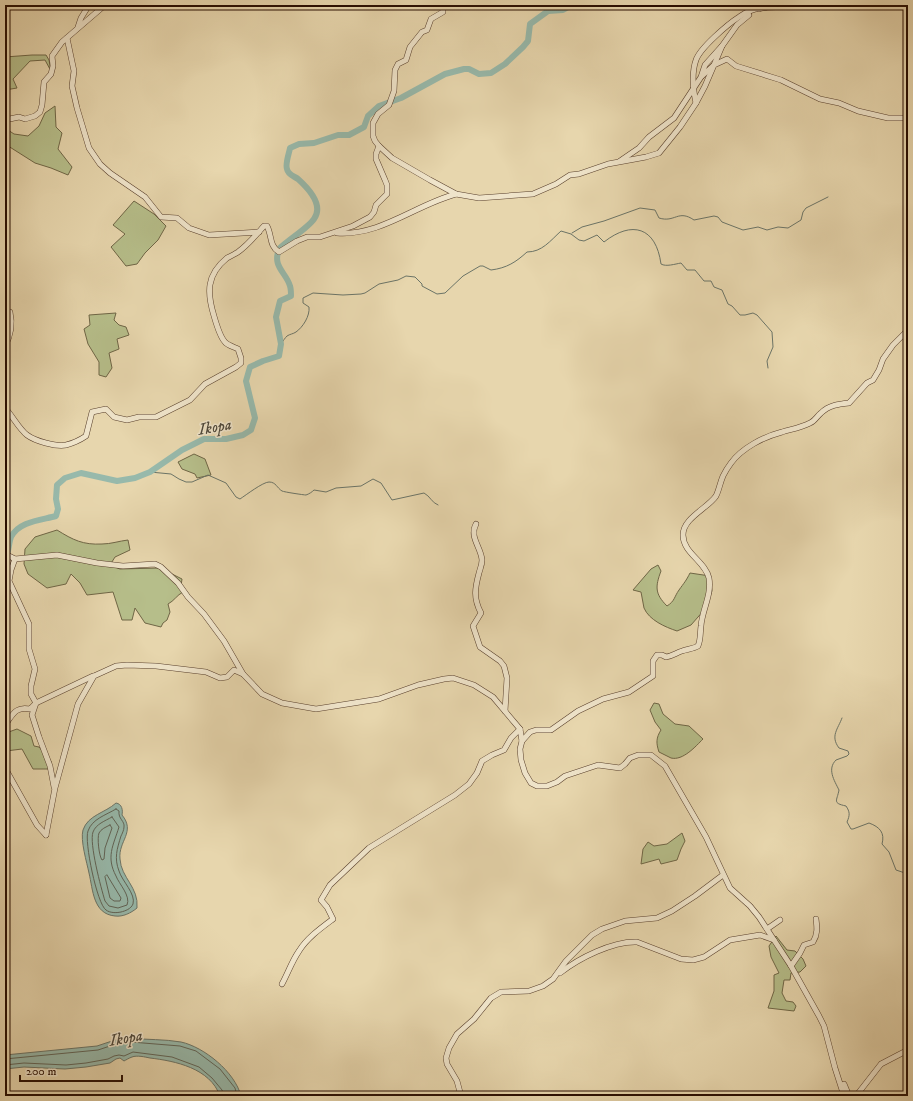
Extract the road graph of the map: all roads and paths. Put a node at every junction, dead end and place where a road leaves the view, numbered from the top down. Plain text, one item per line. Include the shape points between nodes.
1 (89, 5) edge
2 (105, 5) edge
3 (442, 5) edge
4 (793, 5) edge
5 (761, 8) junction
6 (78, 27) junction
7 (67, 38) junction
8 (722, 46) junction
9 (714, 65) junction
10 (701, 77) junction
11 (693, 88) junction
12 (696, 103) junction
13 (908, 118) edge
14 (5, 120) edge
15 (379, 146) junction
16 (620, 161) junction
17 (456, 194) junction
18 (259, 232) junction
19 (335, 232) junction
20 (5, 311) edge
21 (908, 330) edge
22 (5, 346) edge
23 (5, 408) edge
24 (476, 524) dead end
25 (6, 555) edge
26 (15, 559) junction
27 (243, 674) junction
28 (94, 676) junction
29 (36, 703) junction
30 (505, 711) junction
31 (5, 724) edge
32 (520, 729) junction
33 (522, 741) junction
34 (5, 768) edge
35 (54, 788) junction
36 (723, 875) junction
37 (816, 919) dead end
38 (780, 920) dead end
39 (767, 929) junction
40 (774, 940) junction
41 (790, 966) junction
42 (553, 979) junction
43 (282, 984) dead end
44 (908, 1048) edge
45 (835, 1068) junction
46 (461, 1096) edge
47 (844, 1096) edge
48 (849, 1096) edge
49 (856, 1096) edge

1 - 6 street
2 - 6 street
3 - 15 street via 443,12 431,20 427,30 410,46 406,60 398,64 395,70 394,91 389,105 378,114 373,123 373,136
4 - 5 street via 787,8
5 - 8 street via 743,18
5 - 11 street via 738,17 708,43 696,60
6 - 7 street
7 - 14 street via 52,56 53,66 51,74 44,82 40,112 25,119 19,117
7 - 18 street via 74,70 72,86 77,108 89,148 100,164 145,197 161,217 177,218 189,228 209,235
8 - 9 street
8 - 10 street via 705,65
9 - 10 street
9 - 12 street
9 - 13 street via 727,60 736,66 781,80 820,99 888,118
10 - 11 street
11 - 12 street
11 - 16 street via 674,118
12 - 16 street via 658,153
15 - 17 street via 392,158
15 - 19 street via 376,159 387,186 387,194 376,205 370,217
16 - 17 street via 570,175 533,194 479,198
17 - 19 street via 371,230
18 - 19 street via 267,226 272,245 279,252 307,237 320,237
18 - 23 street via 238,252 227,258 217,270 208,294 224,342 238,349 241,363 205,384 190,400 156,417 127,420 114,417 106,409 92,412 86,436 64,445 47,443 26,435
20 - 22 street via 10,312 12,320 10,336
21 - 33 street via 883,359 873,380 867,383 849,404 830,407 812,422 795,430 771,435 745,449 732,462 715,497 688,523 683,533 684,542 709,578 709,594 698,646 673,656 657,655 653,661 653,676 629,692 603,699 578,711 551,730 530,732
24 - 30 street via 473,533 482,563 475,595 481,613 472,626 480,647 504,666 507,678
25 - 26 street
26 - 27 street via 57,555 123,566 155,564 161,567 204,614 224,641
26 - 29 street via 9,581 28,624 29,649 35,669 31,694
27 - 28 street via 234,670 220,678 206,672 126,665 116,666
27 - 30 street via 262,694 282,703 316,708 379,699 418,685 453,678 474,685 493,697
28 - 29 street
28 - 35 street via 78,704
29 - 31 street via 30,709 23,707 16,710
29 - 35 street via 32,715 50,766
30 - 32 street
32 - 33 street
32 - 43 street via 504,750 482,761 469,784 369,848 330,885 321,900 333,918 299,950
33 - 36 street via 520,760 525,773 537,786 547,786 565,776 598,765 620,768 630,758 651,755 665,766 685,799
34 - 35 street via 36,825 46,835
36 - 39 street via 730,888 750,906
36 - 42 street via 672,911 656,918 625,921 592,935
37 - 41 street via 815,939 804,945
38 - 39 street
39 - 40 street
40 - 41 street
40 - 42 street via 760,935 730,940 704,957 693,960 637,942 621,943 589,956
41 - 45 street via 824,1026
42 - 46 street via 529,991 495,994 457,1034 446,1058
44 - 49 street via 880,1064
45 - 47 street
45 - 48 street

